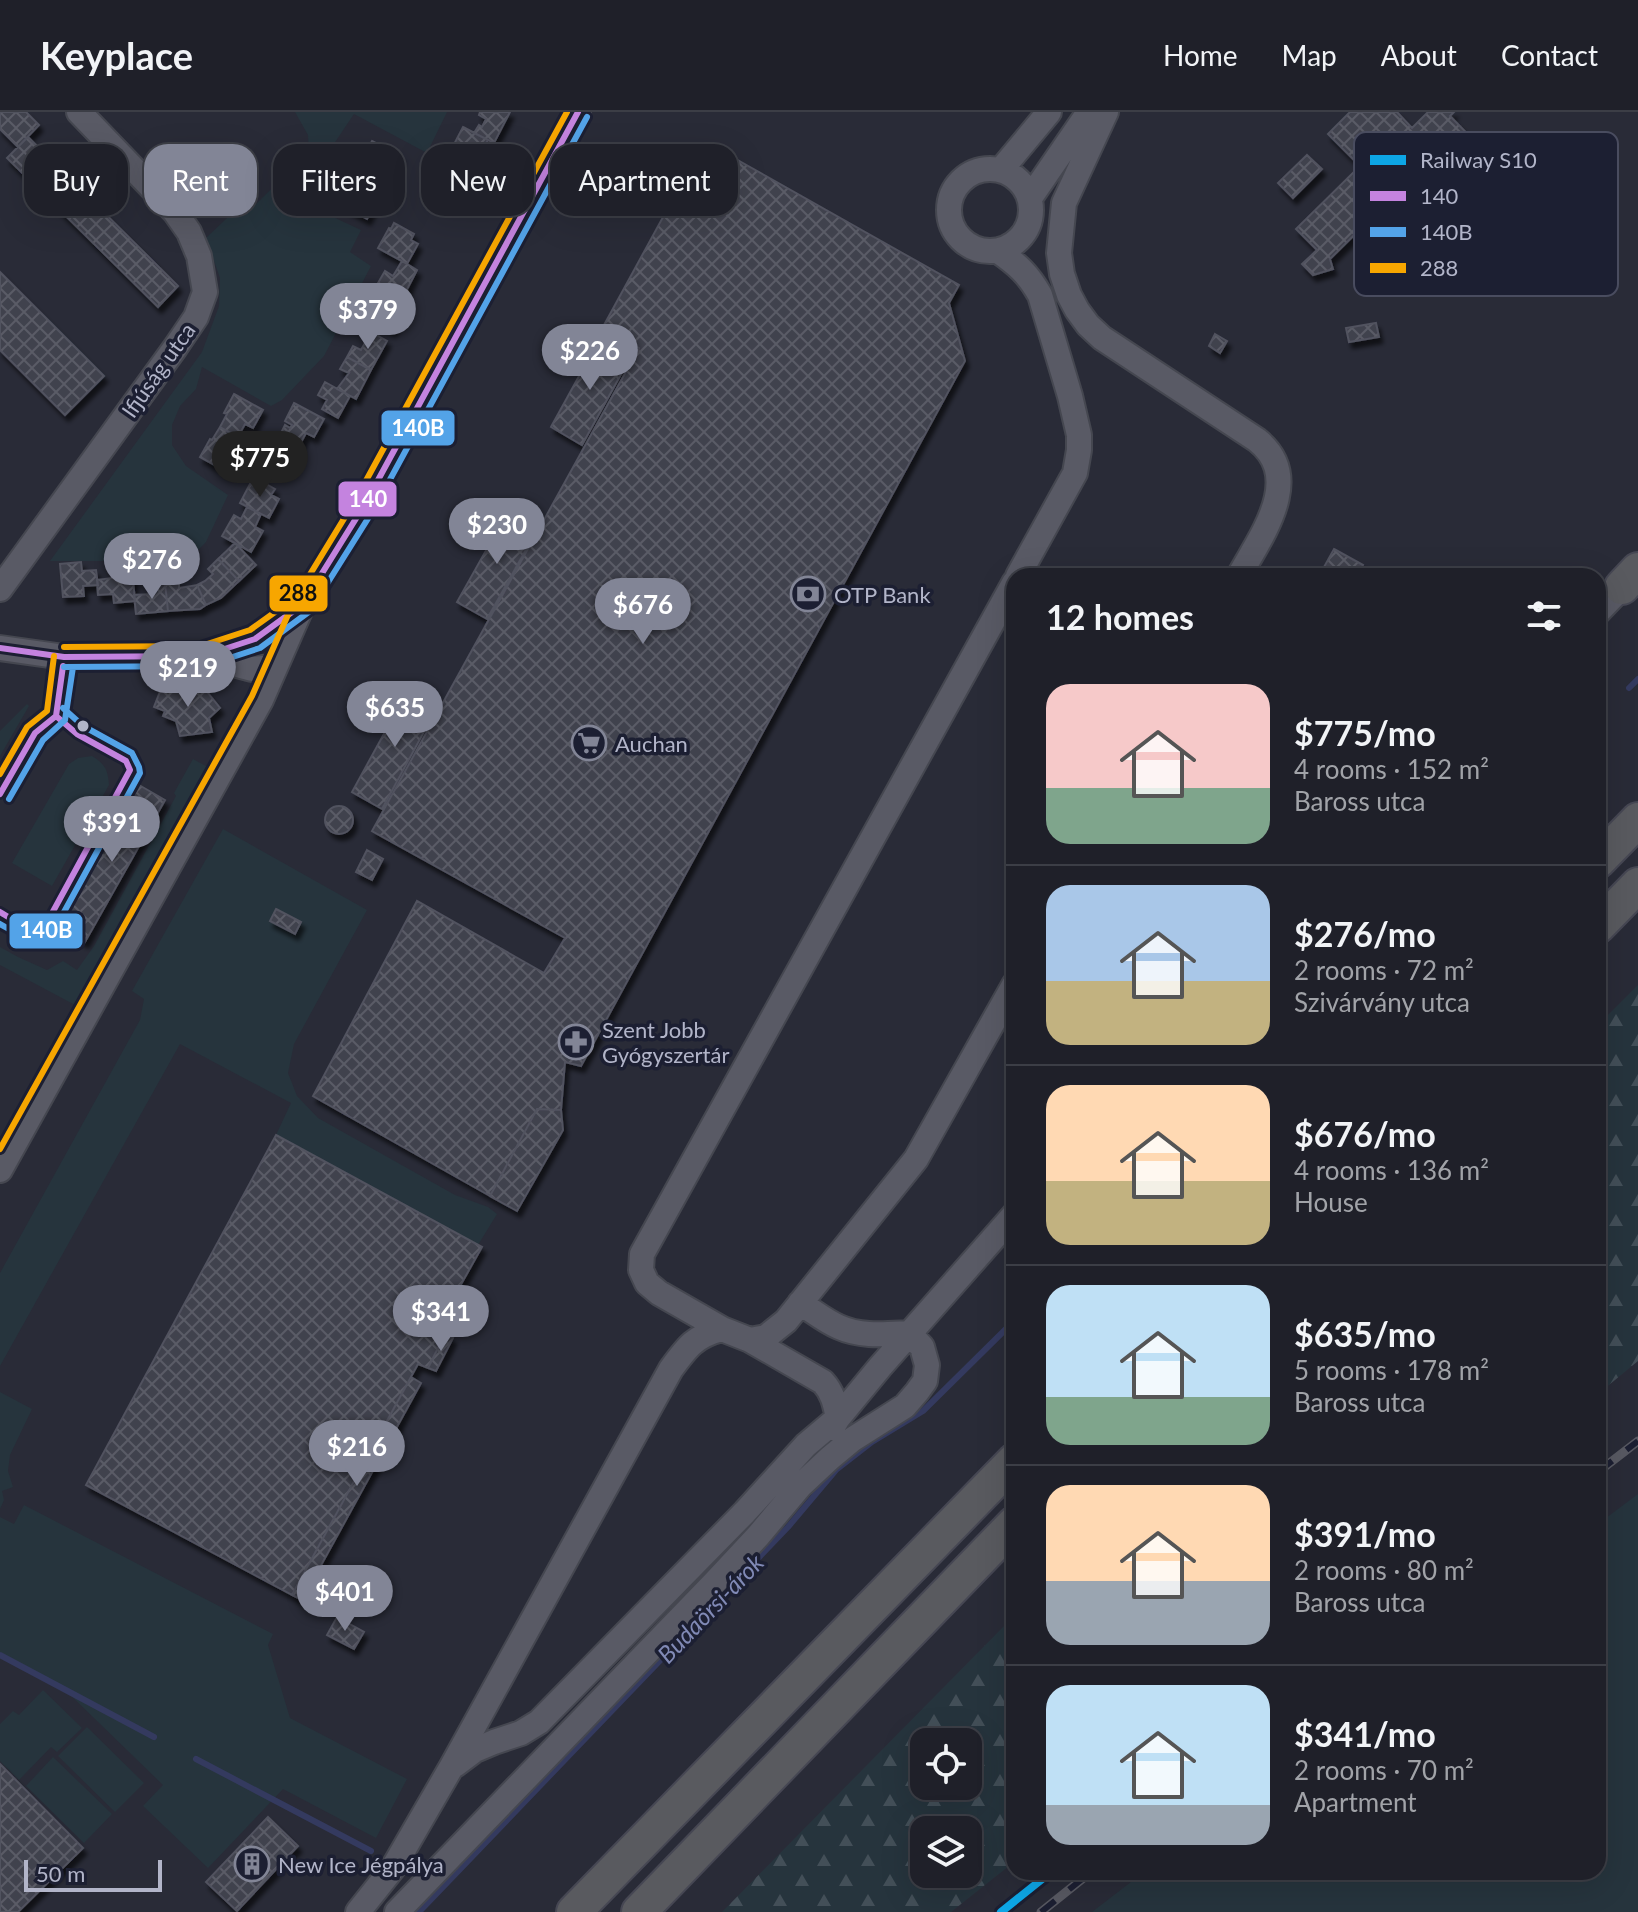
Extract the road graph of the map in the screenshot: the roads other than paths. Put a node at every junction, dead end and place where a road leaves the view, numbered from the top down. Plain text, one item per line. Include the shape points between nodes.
1 (79, 112) edge
2 (578, 112) edge
3 (1049, 112) edge
4 (1089, 112) edge
5 (1106, 112) edge
6 (1001, 170) junction
7 (1030, 198) junction
8 (998, 251) junction
9 (1022, 568) edge
10 (1243, 568) edge
11 (1630, 579) edge
12 (0, 589) edge
13 (1006, 597) edge
14 (303, 604) junction
15 (1606, 604) edge
16 (0, 648) edge
17 (203, 656) junction
18 (275, 667) junction
19 (1638, 820) edge
20 (1606, 853) edge
21 (1638, 885) edge
22 (1606, 918) edge
23 (1006, 999) edge
24 (0, 1170) edge
25 (1006, 1224) edge
26 (828, 1269) junction
27 (677, 1303) junction
28 (800, 1303) junction
29 (835, 1325) junction
30 (722, 1329) junction
31 (909, 1333) junction
32 (750, 1340) junction
33 (686, 1347) junction
34 (838, 1418) junction
35 (1006, 1469) edge
36 (800, 1486) junction
37 (1006, 1532) edge
38 (452, 1766) junction
39 (358, 1912) edge
40 (397, 1912) edge
41 (574, 1912) edge
42 (639, 1912) edge

1 - 12 street, Ifjúság utca via 189,232 205,292 182,338
2 - 14 street via 365,504
3 - 6 street
4 - 7 street
5 - 10 street via 1064,203 1062,274 1077,310 1102,338 1270,452 1280,485 1275,507
6 - 7 street via 1019,180
6 - 8 street via 981,169 963,178 948,207 962,242
7 - 8 street via 1026,231
8 - 9 street via 1019,265 1040,295 1079,435 1075,473
11 - 15 street
13 - 27 street via 642,1254 647,1283
14 - 17 street via 255,639
14 - 18 street
16 - 17 street via 64,657
17 - 18 street via 252,669
18 - 24 street
19 - 20 highway
21 - 22 highway
23 - 26 street via 916,1159
25 - 31 street
26 - 28 street
26 - 29 street via 825,1293
27 - 30 street
27 - 33 street via 685,1322
28 - 29 street
28 - 32 street via 775,1331
29 - 31 street via 855,1333
30 - 32 street
30 - 33 street
31 - 34 street
31 - 36 street via 922,1347 925,1381 905,1406 853,1439
32 - 34 street via 823,1382
33 - 38 street
34 - 36 street
34 - 38 street via 539,1722
35 - 41 highway
36 - 40 street via 715,1582
37 - 42 highway
38 - 39 street via 393,1868

